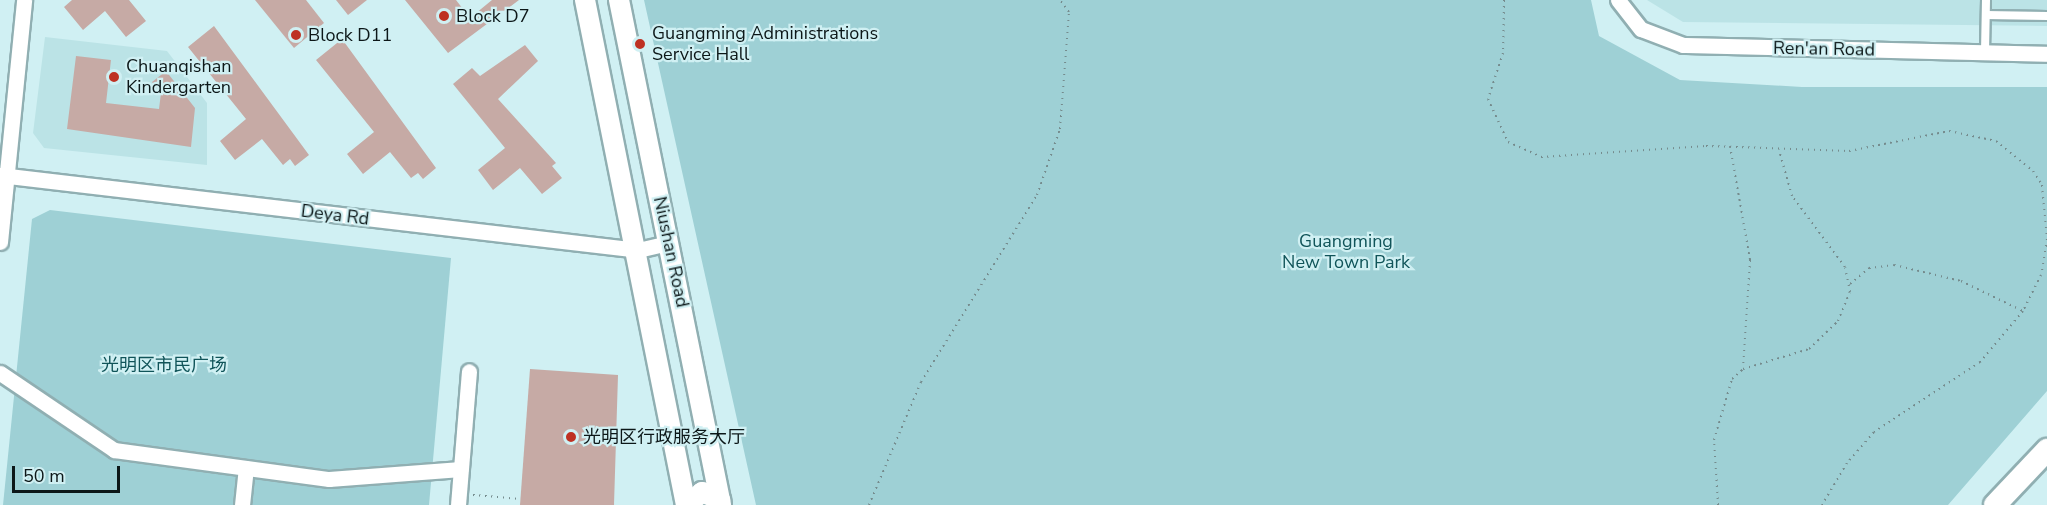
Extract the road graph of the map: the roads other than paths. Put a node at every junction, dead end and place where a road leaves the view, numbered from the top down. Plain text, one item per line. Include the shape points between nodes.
1 (24, 0) edge
2 (585, 0) edge
3 (619, 0) edge
4 (1618, 0) edge
5 (1986, 0) edge
6 (1986, 15) junction
7 (2047, 16) edge
8 (1985, 52) junction
9 (2047, 54) edge
10 (3, 176) edge
11 (0, 242) edge
12 (669, 243) junction
13 (638, 250) junction
14 (469, 371) dead end
15 (0, 373) edge
16 (2047, 450) edge
17 (246, 468) junction
18 (461, 469) junction
19 (458, 500) edge
20 (720, 502) edge
21 (242, 505) edge
22 (687, 505) edge
23 (1995, 505) edge

1 - 10 street
2 - 13 street, Niushan Road
3 - 12 street, Niushan Road
4 - 8 street, Ren'an Road via 1641,29 1683,45
5 - 6 lane
6 - 7 lane
6 - 8 lane
8 - 9 street, Ren'an Road
10 - 11 street
10 - 13 street, Deya Rd
12 - 13 street, Deya Rd
12 - 20 street, Niushan Road
13 - 22 street, Niushan Road
14 - 18 street
15 - 17 street via 114,450
16 - 23 main road
17 - 18 street via 329,479
17 - 21 street
18 - 19 street
20 - 22 street via 702,492

